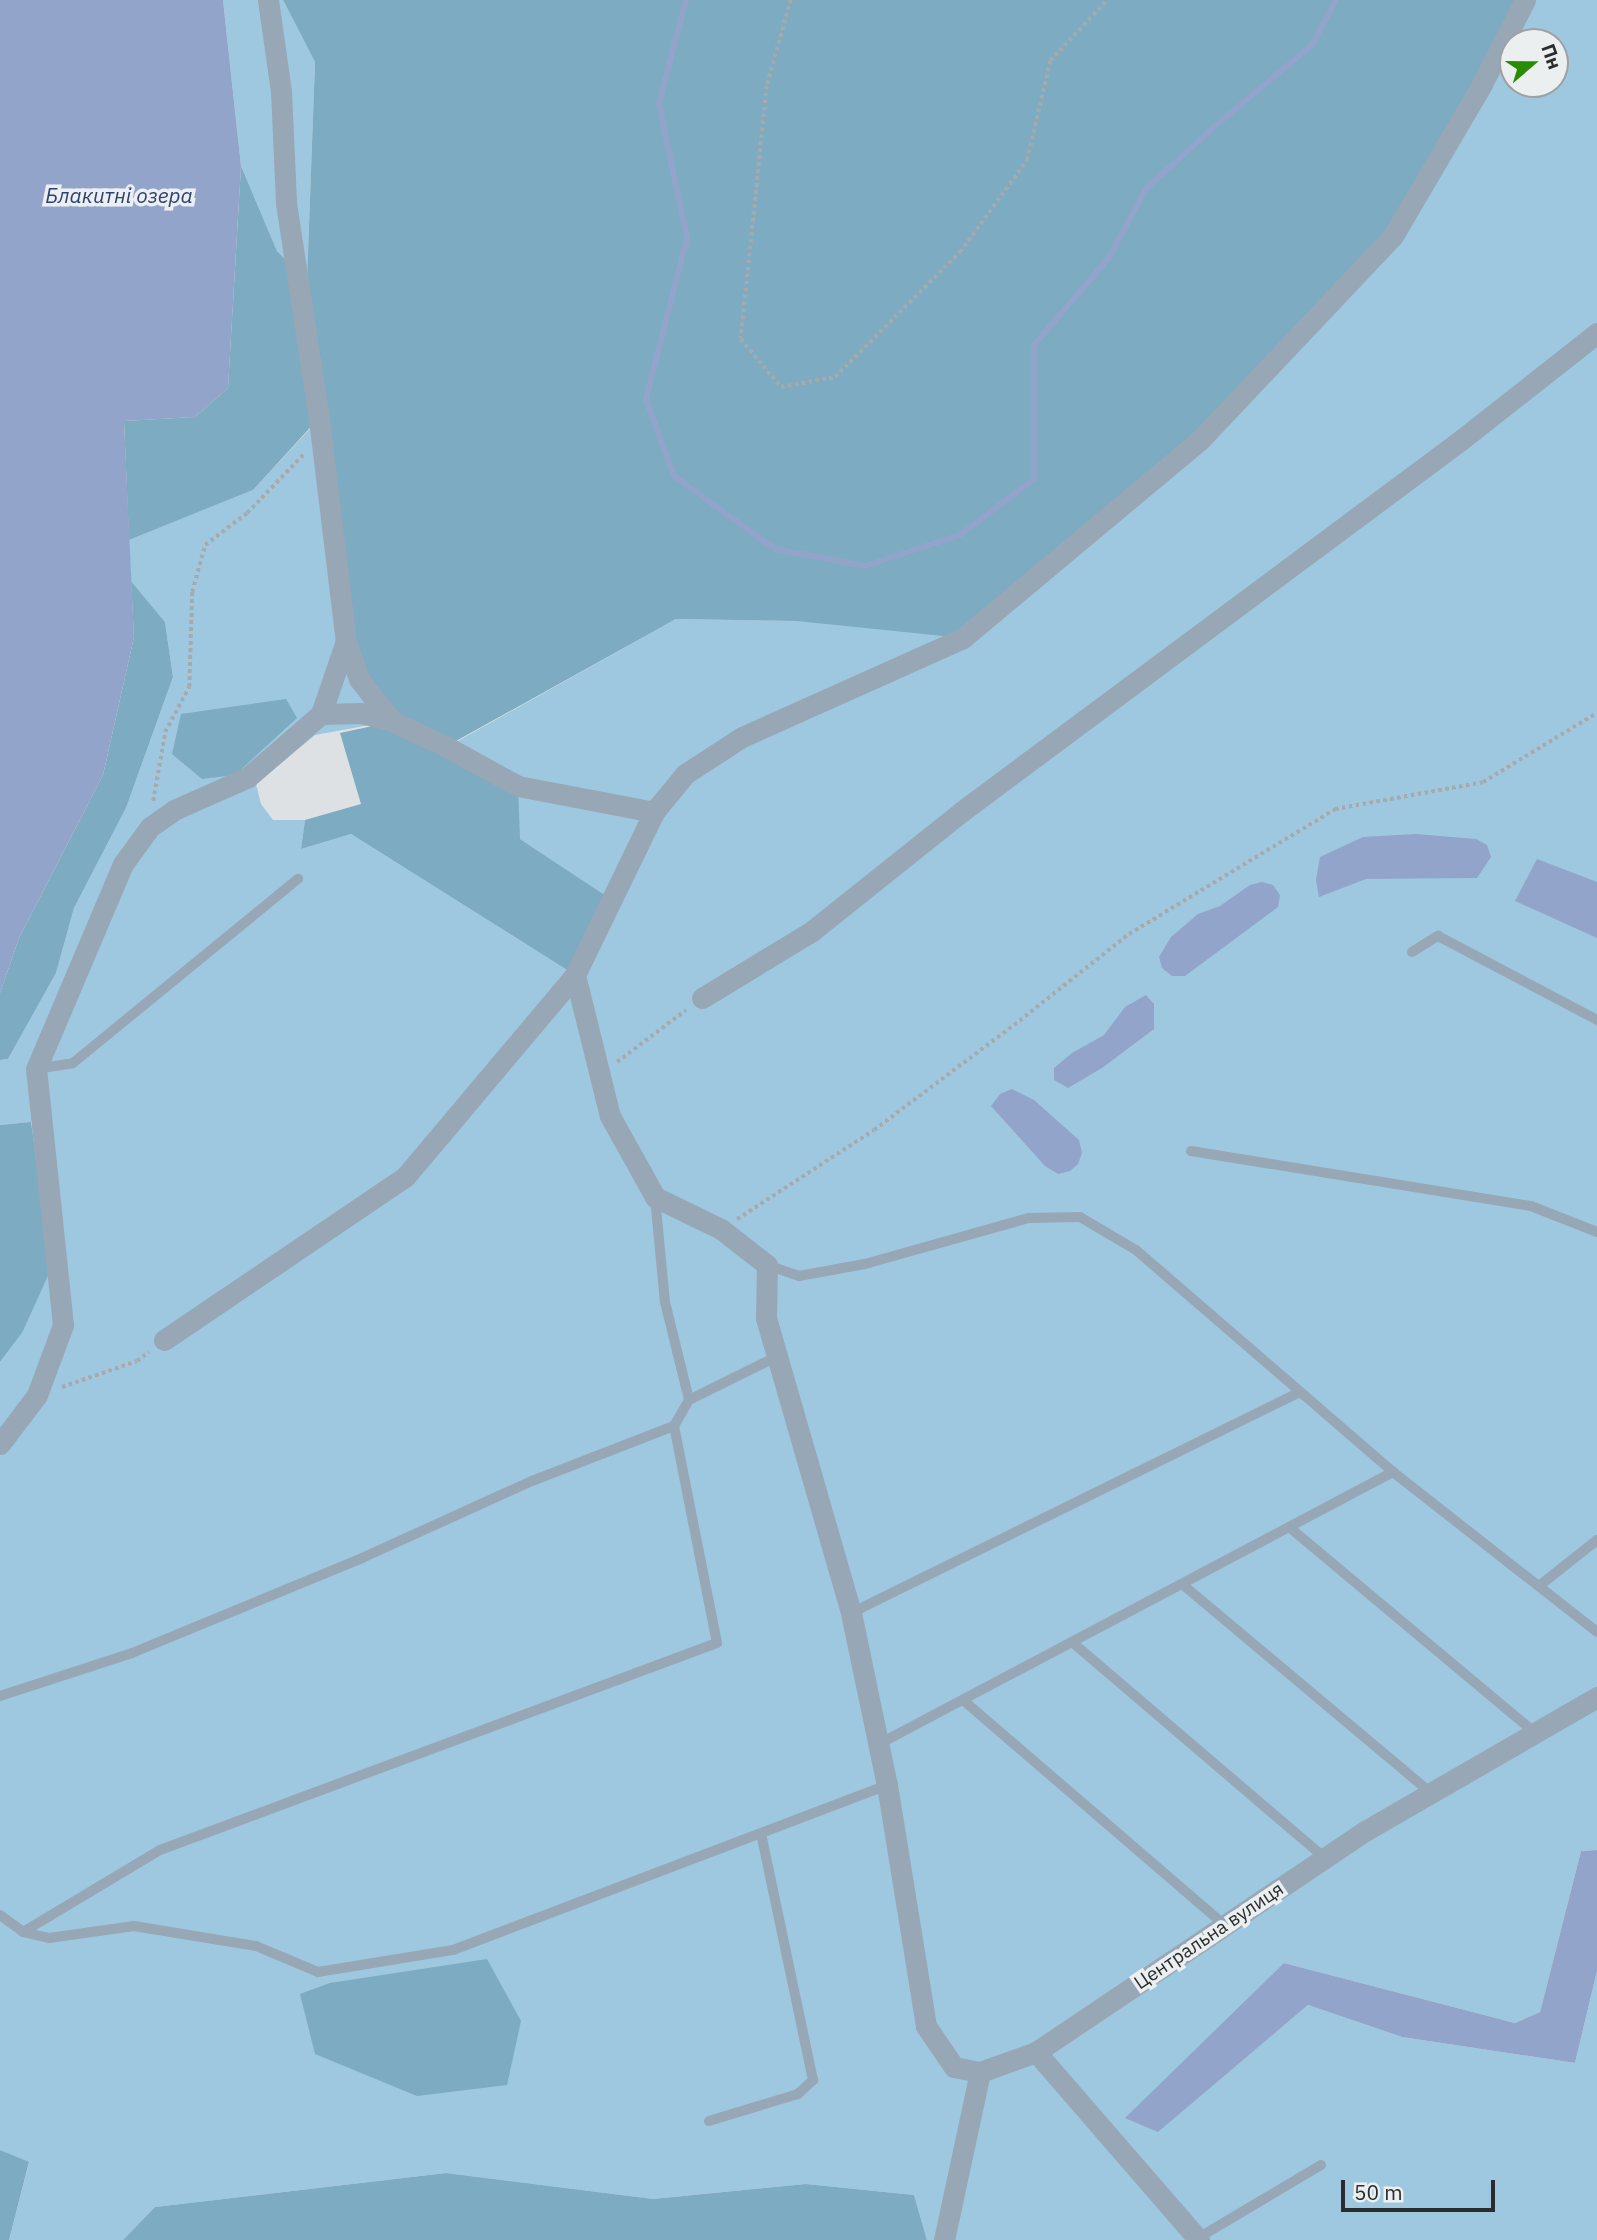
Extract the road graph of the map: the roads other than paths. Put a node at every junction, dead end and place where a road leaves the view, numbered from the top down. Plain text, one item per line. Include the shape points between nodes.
1 (268, 0) edge
2 (1525, 0) edge
3 (1597, 333) edge
4 (346, 641) junction
5 (321, 714) junction
6 (392, 722) junction
7 (653, 812) junction
8 (298, 879) dead end
9 (1412, 952) dead end
10 (575, 975) junction
11 (702, 998) road end
12 (1597, 1020) edge
13 (36, 1069) junction
14 (1191, 1151) dead end
15 (655, 1197) junction
16 (1597, 1232) edge
17 (767, 1265) junction
18 (164, 1340) road end
19 (778, 1356) junction
20 (1300, 1392) junction
21 (689, 1400) junction
22 (674, 1426) junction
23 (0, 1444) edge
24 (1393, 1472) junction
25 (1289, 1527) junction
26 (1597, 1540) edge
27 (1182, 1584) junction
28 (1539, 1586) junction
29 (851, 1613) junction
30 (1597, 1632) edge
31 (1072, 1642) junction
32 (0, 1696) edge
33 (1597, 1697) edge
34 (963, 1700) junction
35 (1535, 1733) junction
36 (879, 1745) junction
37 (887, 1786) junction
38 (1431, 1793) junction
39 (761, 1833) junction
40 (1325, 1858) junction
41 (0, 1915) edge
42 (1225, 1925) junction
43 (23, 1932) junction
44 (1036, 2052) junction
45 (980, 2072) junction
46 (709, 2121) dead end
47 (1321, 2165) dead end
48 (1199, 2239) edge
49 (944, 2240) edge

1 - 4 street via 281,91 286,203
2 - 7 street via 1482,85 1393,236 1199,441 964,638 743,737 685,774
3 - 11 street via 1450,449 961,812 812,931
4 - 5 street
4 - 6 street via 359,679
5 - 6 street via 362,713
5 - 13 street via 248,777 174,810 150,827 123,864
6 - 7 street via 518,786
7 - 10 street
8 - 13 lane via 73,1063
9 - 12 lane via 1438,936
10 - 15 street via 610,1116
10 - 18 street via 405,1177
13 - 23 street via 63,1325 37,1395
14 - 16 lane via 1531,1206
15 - 17 street via 721,1228
15 - 21 lane via 665,1302
17 - 19 street via 766,1318
17 - 20 lane via 799,1276 865,1264 1029,1218 1080,1217 1136,1250
19 - 21 lane
19 - 29 street
20 - 24 lane
20 - 29 lane
21 - 22 lane
22 - 32 lane via 532,1481 362,1558 131,1653
22 - 43 lane via 717,1643 160,1850
24 - 25 lane
24 - 28 lane
25 - 27 lane
25 - 35 lane
26 - 28 lane
27 - 31 lane
27 - 38 lane
28 - 30 lane
29 - 36 street
31 - 34 lane
31 - 40 lane
33 - 35 street, Центральна вулиця
34 - 36 lane
34 - 42 lane
35 - 38 street, Центральна вулиця
36 - 37 street
37 - 39 lane
37 - 45 street via 926,2026 954,2067
38 - 40 street, Центральна вулиця
39 - 43 lane via 453,1950 318,1972 256,1946 134,1926 49,1938
39 - 46 lane via 813,2080 798,2094
40 - 42 street, Центральна вулиця
41 - 43 lane
42 - 44 street, Центральна вулиця
44 - 45 street, Центральна вулиця
44 - 48 street
45 - 49 street
47 - 48 lane

